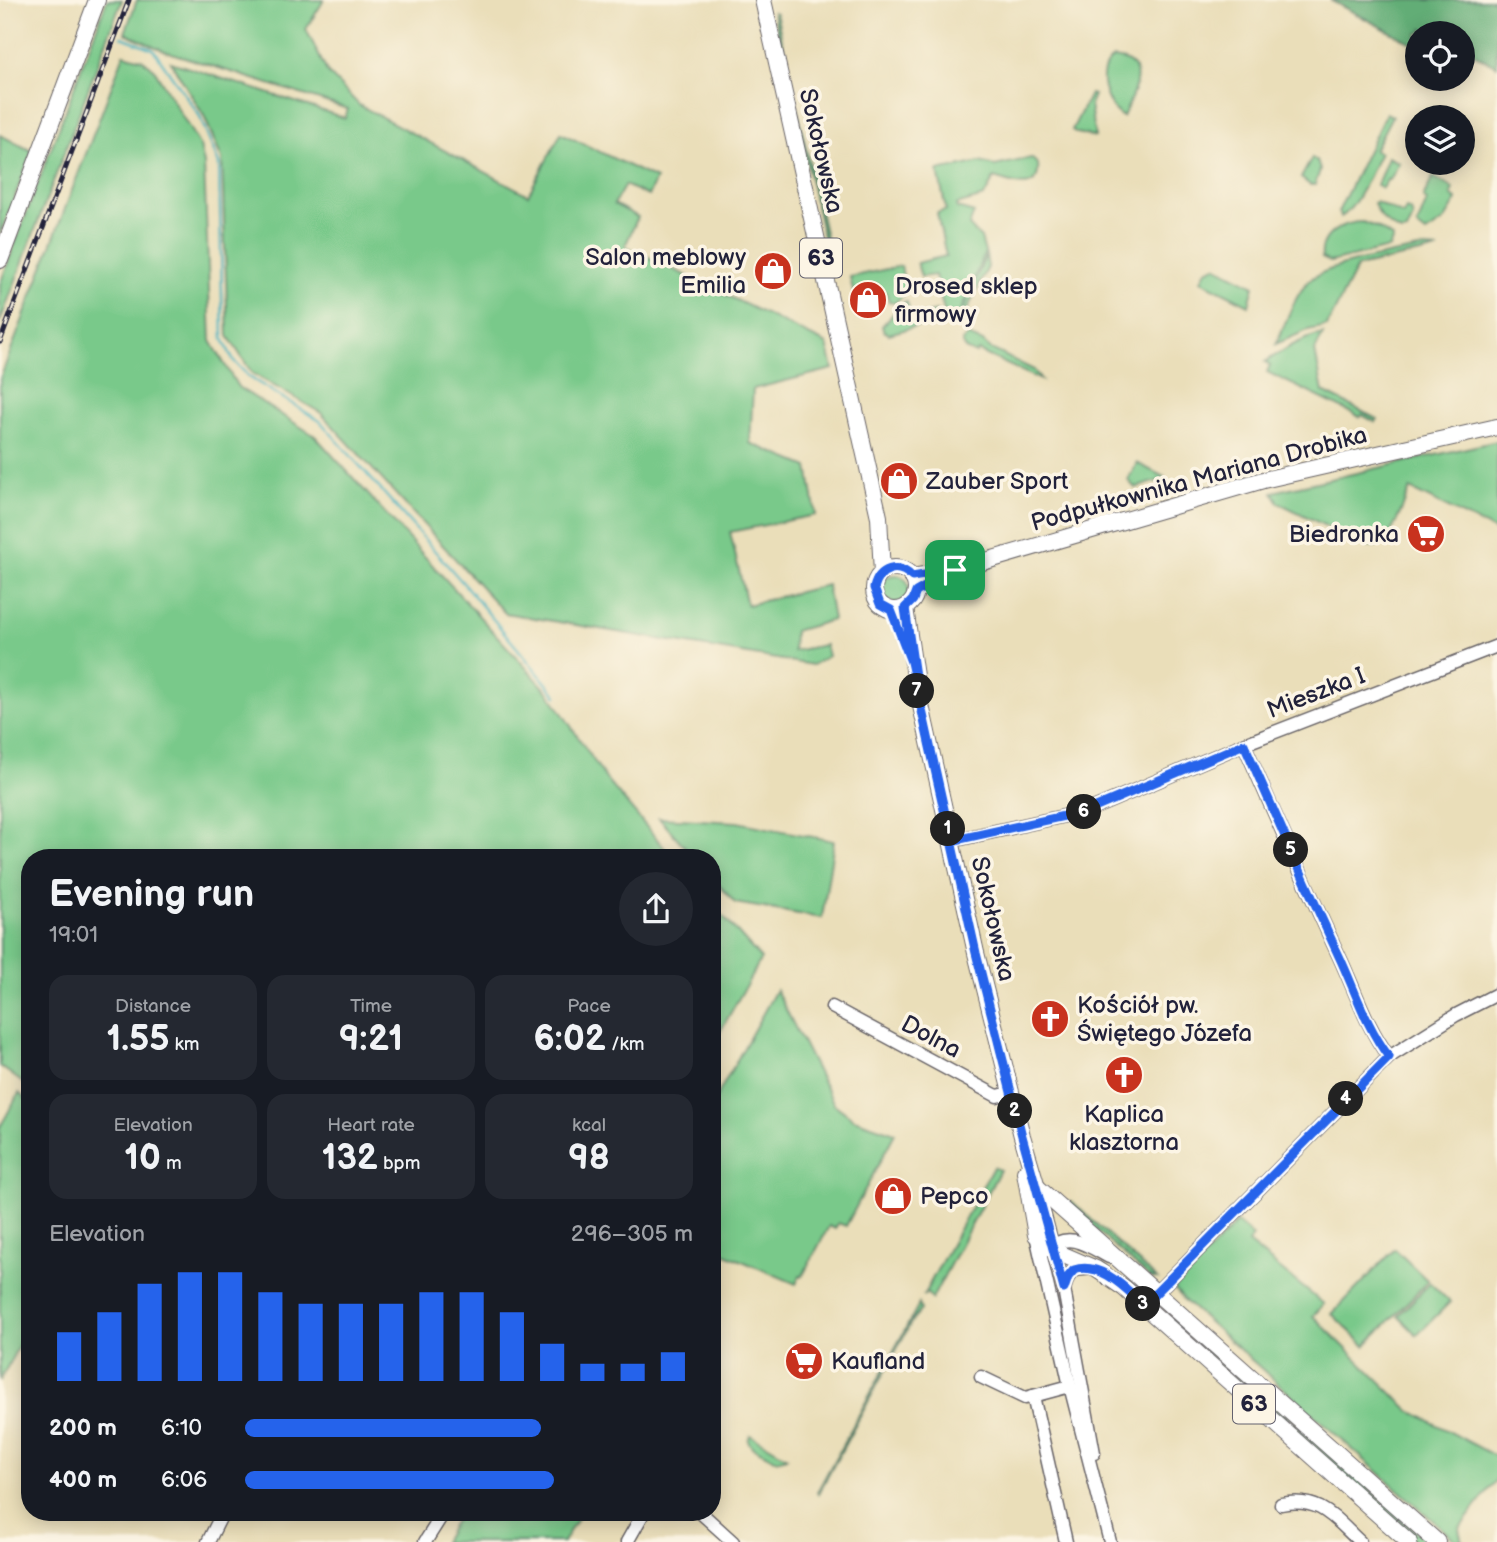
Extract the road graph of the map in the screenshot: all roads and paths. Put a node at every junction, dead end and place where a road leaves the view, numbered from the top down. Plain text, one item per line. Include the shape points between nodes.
1 (97, 0) edge
2 (763, 0) edge
3 (0, 260) edge
4 (1497, 427) edge
5 (878, 517) junction
6 (882, 573) junction
7 (909, 579) junction
8 (898, 609) junction
9 (1497, 646) edge
10 (1244, 744) junction
11 (951, 841) junction
12 (1497, 994) edge
13 (832, 1007) dead end
14 (1389, 1057) junction
15 (1011, 1093) junction
16 (1024, 1146) junction
17 (1037, 1187) junction
18 (1037, 1235) junction
19 (1051, 1246) junction
20 (1042, 1261) junction
21 (1128, 1266) junction
22 (1096, 1269) junction
23 (1064, 1289) junction
24 (1156, 1293) junction
25 (1144, 1305) junction
26 (981, 1377) dead end
27 (1070, 1386) junction
28 (1033, 1396) junction
29 (1100, 1495) junction
30 (1281, 1504) dead end
31 (218, 1521) edge
32 (438, 1521) edge
33 (639, 1521) edge
34 (710, 1521) edge
35 (208, 1542) edge
36 (425, 1542) edge
37 (627, 1542) edge
38 (733, 1542) edge
39 (1066, 1542) edge
40 (1110, 1542) edge
41 (1360, 1542) edge
42 (1409, 1542) edge
43 (1437, 1542) edge

1 - 3 main road
2 - 5 main road, Sokołowska / 63
4 - 7 main road, Podpułkownika Mariana Drobika via 1263,480 955,570
5 - 6 main road, Sokołowska / 63
5 - 7 main road, Sokołowska / 63
6 - 7 main road
6 - 8 main road, 63 via 875,595 880,604
7 - 8 main road via 913,600
8 - 11 main road, Sokołowska
9 - 10 street, Mieszka I
10 - 11 street, Mieszka I via 1087,811
10 - 14 street via 1369,1028
11 - 15 main road, Sokołowska
12 - 14 street
13 - 15 street, Dolna via 997,1096
14 - 24 street
15 - 16 main road, Sokołowska
16 - 17 main road, Sokołowska
16 - 18 main road, Sokołowska
17 - 19 street, Sokołowska
17 - 21 main road, 63
18 - 19 main road, 63
18 - 20 street, Sokołowska
19 - 20 street
19 - 21 street via 1063,1239 1074,1240
19 - 22 main road, 63
19 - 23 street, Sokołowska
20 - 27 street, Sokołowska
21 - 24 main road, 63
22 - 23 street via 1074,1270
22 - 25 main road, 63
23 - 29 street, Sokołowska
24 - 25 street
24 - 43 main road, 63
25 - 42 main road, 63
26 - 28 street via 1025,1398
27 - 28 street
27 - 29 street, Sokołowska
28 - 39 street
29 - 40 street, Sokołowska
30 - 41 street via 1320,1506
31 - 35 street
32 - 36 street
33 - 37 street
34 - 38 street

